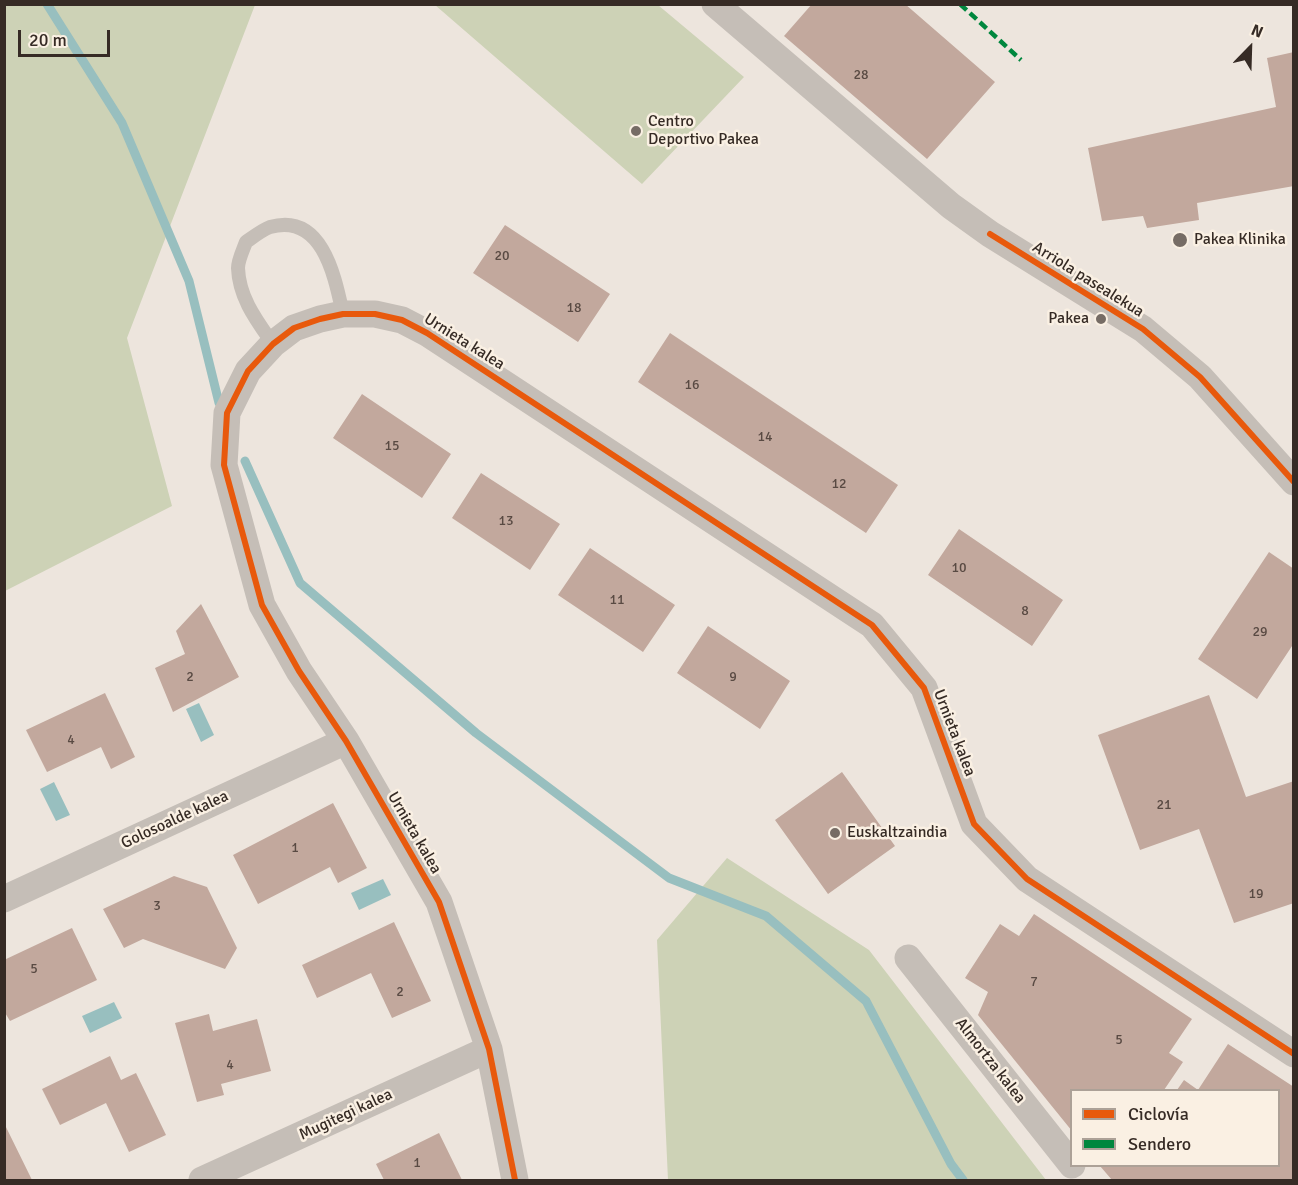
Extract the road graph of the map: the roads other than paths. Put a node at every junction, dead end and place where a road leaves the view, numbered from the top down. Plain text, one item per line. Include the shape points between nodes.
1 (715, 4) edge
2 (343, 314) junction
3 (273, 344) junction
4 (1293, 482) edge
5 (346, 741) junction
6 (4, 899) edge
7 (908, 958) dead end
8 (489, 1049) junction
9 (1293, 1054) edge
10 (1070, 1162) edge
11 (1074, 1167) edge
12 (202, 1180) edge
13 (515, 1180) edge
14 (1084, 1180) edge

1 - 4 street, Arriola pasealekua via 951,206 1143,329 1200,377
2 - 3 street, Urnieta kalea via 294,328
2 - 3 lane via 326,254 309,233 289,225 269,227 246,242 238,267 243,297
2 - 9 street, Urnieta kalea via 375,314 402,320 427,333 872,625 924,688 974,824 1027,879
3 - 5 street, Urnieta kalea via 248,370 227,413 224,465 262,605 299,671
5 - 6 street, Golosoalde kalea
5 - 8 street, Urnieta kalea via 439,902
7 - 10 street, Almortza kalea
8 - 12 street, Mugitegi kalea
8 - 13 street, Urnieta kalea
11 - 14 street, Almortza kalea

